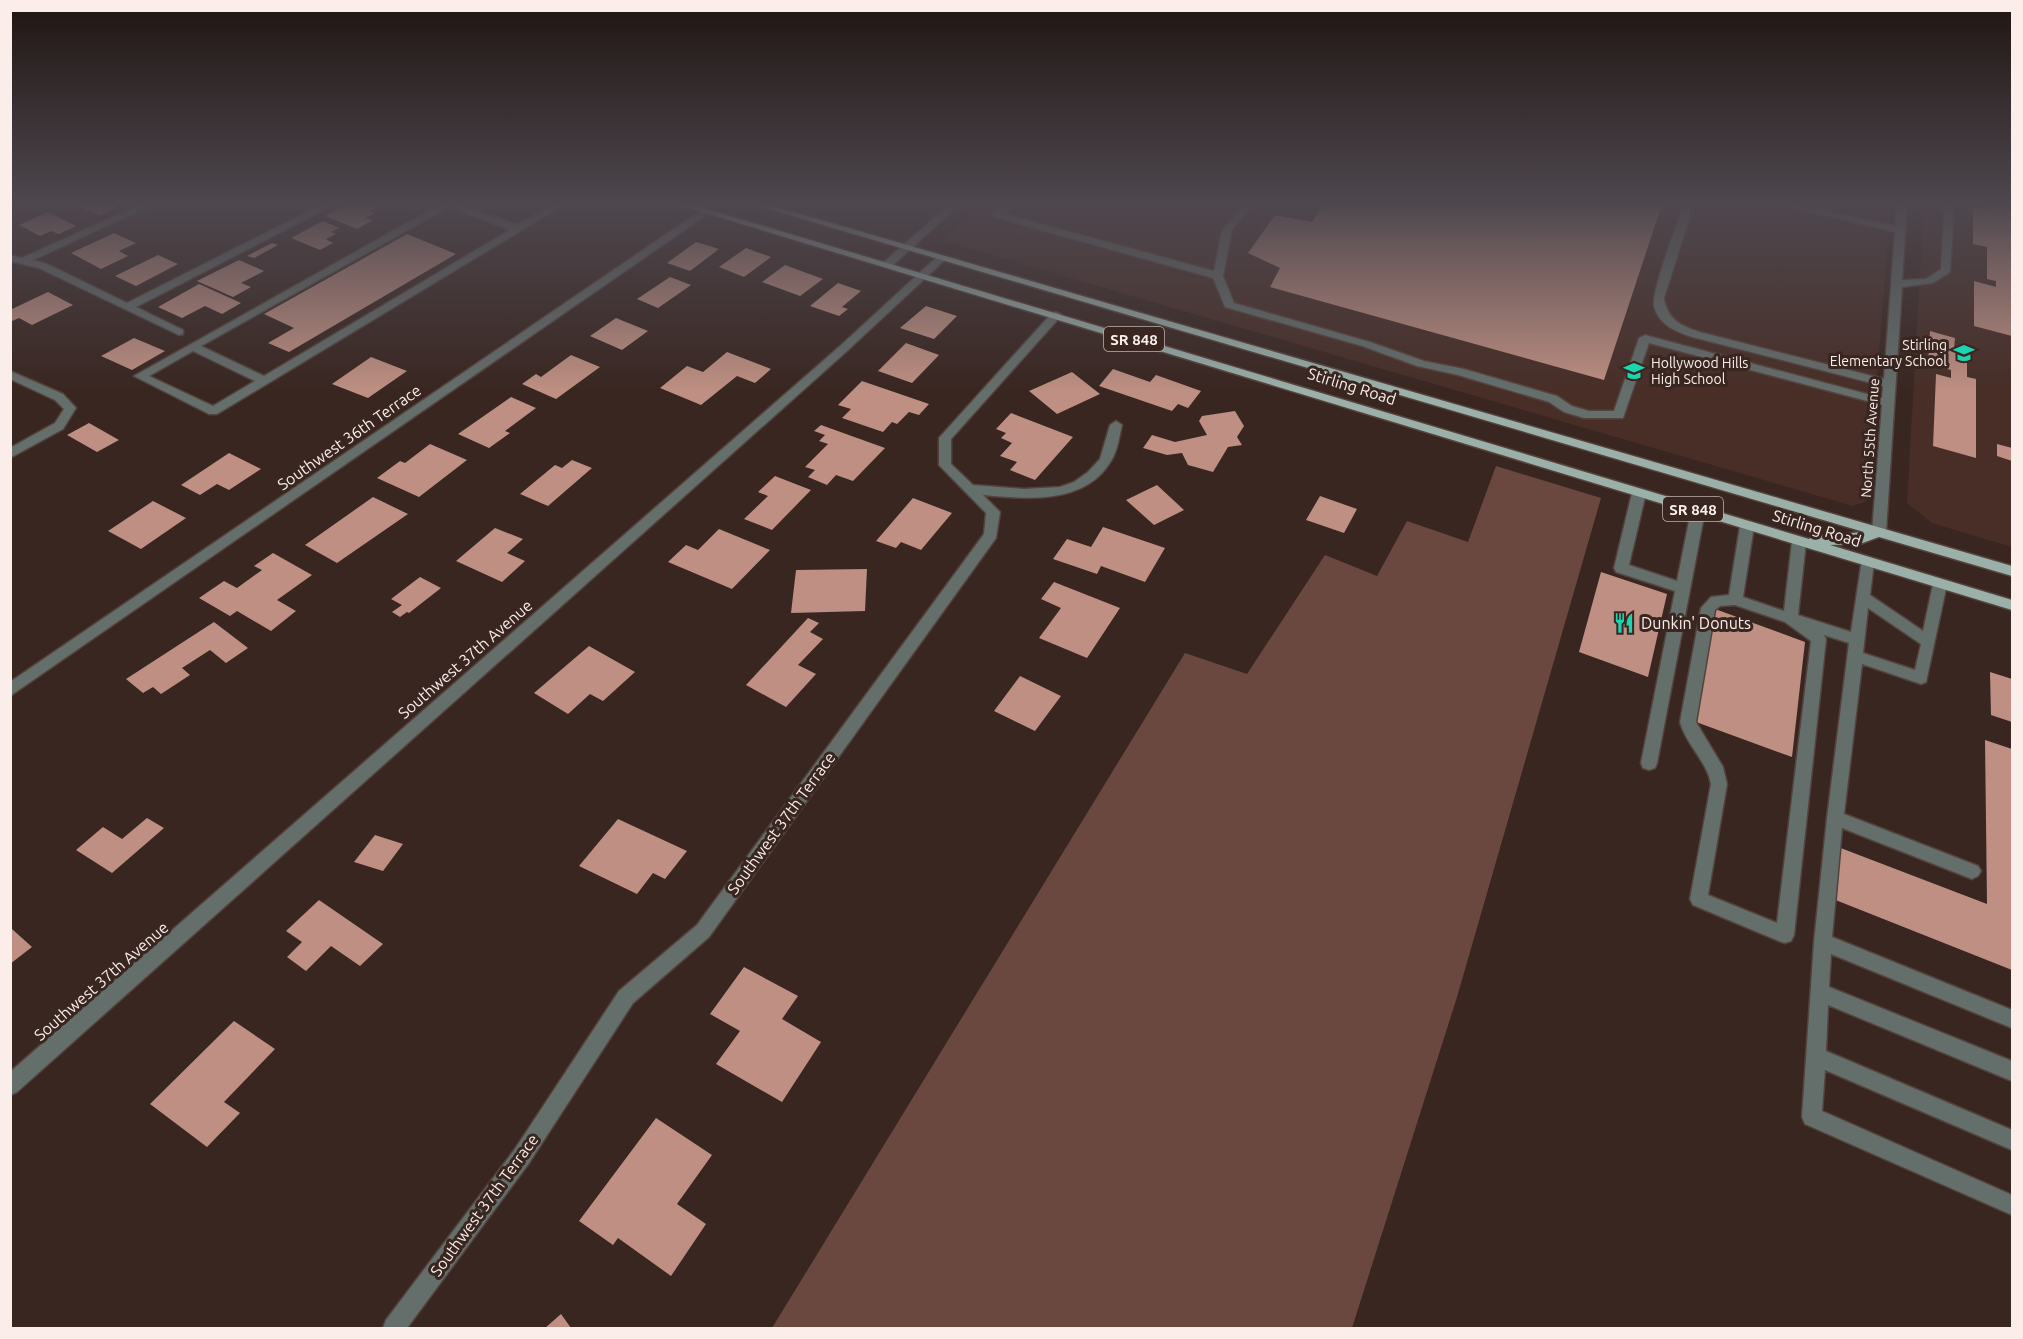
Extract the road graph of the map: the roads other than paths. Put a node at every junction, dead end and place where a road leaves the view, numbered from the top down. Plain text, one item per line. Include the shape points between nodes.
1 (44, 266) edge
2 (207, 266) edge
3 (337, 266) edge
4 (454, 266) edge
5 (626, 266) edge
6 (896, 266) edge
7 (933, 266) edge
8 (971, 266) edge
9 (1184, 266) edge
10 (1220, 266) edge
11 (1669, 266) edge
12 (1897, 266) edge
13 (1946, 266) edge
14 (923, 275) junction
15 (1218, 276) junction
16 (1896, 283) junction
17 (127, 307) junction
18 (1056, 315) junction
19 (179, 332) dead end
20 (193, 347) junction
21 (10, 374) edge
22 (264, 380) junction
23 (1889, 384) junction
24 (1888, 403) junction
25 (1116, 425) dead end
26 (10, 454) edge
27 (970, 489) junction
28 (1639, 493) junction
29 (1698, 510) junction
30 (1747, 526) junction
31 (1879, 532) junction
32 (1799, 542) junction
33 (1867, 562) junction
34 (2013, 572) edge
35 (1940, 584) junction
36 (1683, 588) junction
37 (1864, 598) junction
38 (1735, 600) junction
39 (2013, 605) edge
40 (1790, 618) junction
41 (1857, 640) junction
42 (1929, 642) junction
43 (1855, 656) junction
44 (10, 690) edge
45 (1649, 764) dead end
46 (1835, 818) junction
47 (1972, 871) dead end
48 (1823, 942) junction
49 (1820, 992) junction
50 (2013, 1019) edge
51 (1816, 1057) junction
52 (2013, 1071) edge
53 (10, 1085) edge
54 (2013, 1140) edge
55 (2013, 1205) edge
56 (394, 1329) edge

1 - 17 street
2 - 17 street
3 - 20 street
4 - 22 street
5 - 44 street, Southwest 36th Terrace
6 - 14 main road, Stirling Road / SR 848
7 - 14 street, Southwest 37th Avenue
8 - 31 main road, Stirling Road / SR 848
9 - 15 street
10 - 15 street
11 - 23 street via 1659,298 1659,310 1667,321 1695,334
12 - 16 street, North 55th Avenue
13 - 16 street via 1937,278 1923,283
14 - 18 main road, Stirling Road / SR 848
14 - 53 street, Southwest 37th Avenue
15 - 24 street via 1229,305 1421,364 1553,399 1568,410 1588,416 1620,416 1645,338
16 - 23 street, North 55th Avenue
17 - 19 street
18 - 27 street, Southwest 37th Terrace via 945,438 945,465
18 - 28 main road, Stirling Road / SR 848
20 - 22 street
20 - 22 street via 140,376 213,411
21 - 26 street via 59,397 70,408 59,426
23 - 24 street, North 55th Avenue
24 - 31 street, North 55th Avenue
25 - 27 street via 1105,461 1083,482 1039,496
27 - 56 street, Southwest 37th Terrace via 993,512 991,535 703,931 626,997 522,1156
28 - 29 main road, Stirling Road / SR 848
28 - 36 street via 1621,568
29 - 30 main road, Stirling Road / SR 848
29 - 36 street
30 - 32 main road, Stirling Road / SR 848
30 - 38 street
31 - 32 main road via 1860,539
31 - 34 main road, Stirling Road / SR 848
32 - 33 main road, Stirling Road / SR 848
32 - 40 street
33 - 35 main road, Stirling Road / SR 848
33 - 37 street
35 - 39 main road, Stirling Road / SR 848
35 - 42 street
36 - 45 street
37 - 41 street
37 - 42 street
38 - 40 street
38 - 40 street via 1716,601 1708,609 1688,722 1717,772 1719,784 1699,899 1785,934 1819,639
40 - 41 street
41 - 43 street
42 - 43 street via 1921,678
43 - 46 street
46 - 47 street
46 - 48 street
48 - 49 street
48 - 50 street
49 - 51 street
49 - 52 street
51 - 54 street
51 - 55 street via 1812,1117

